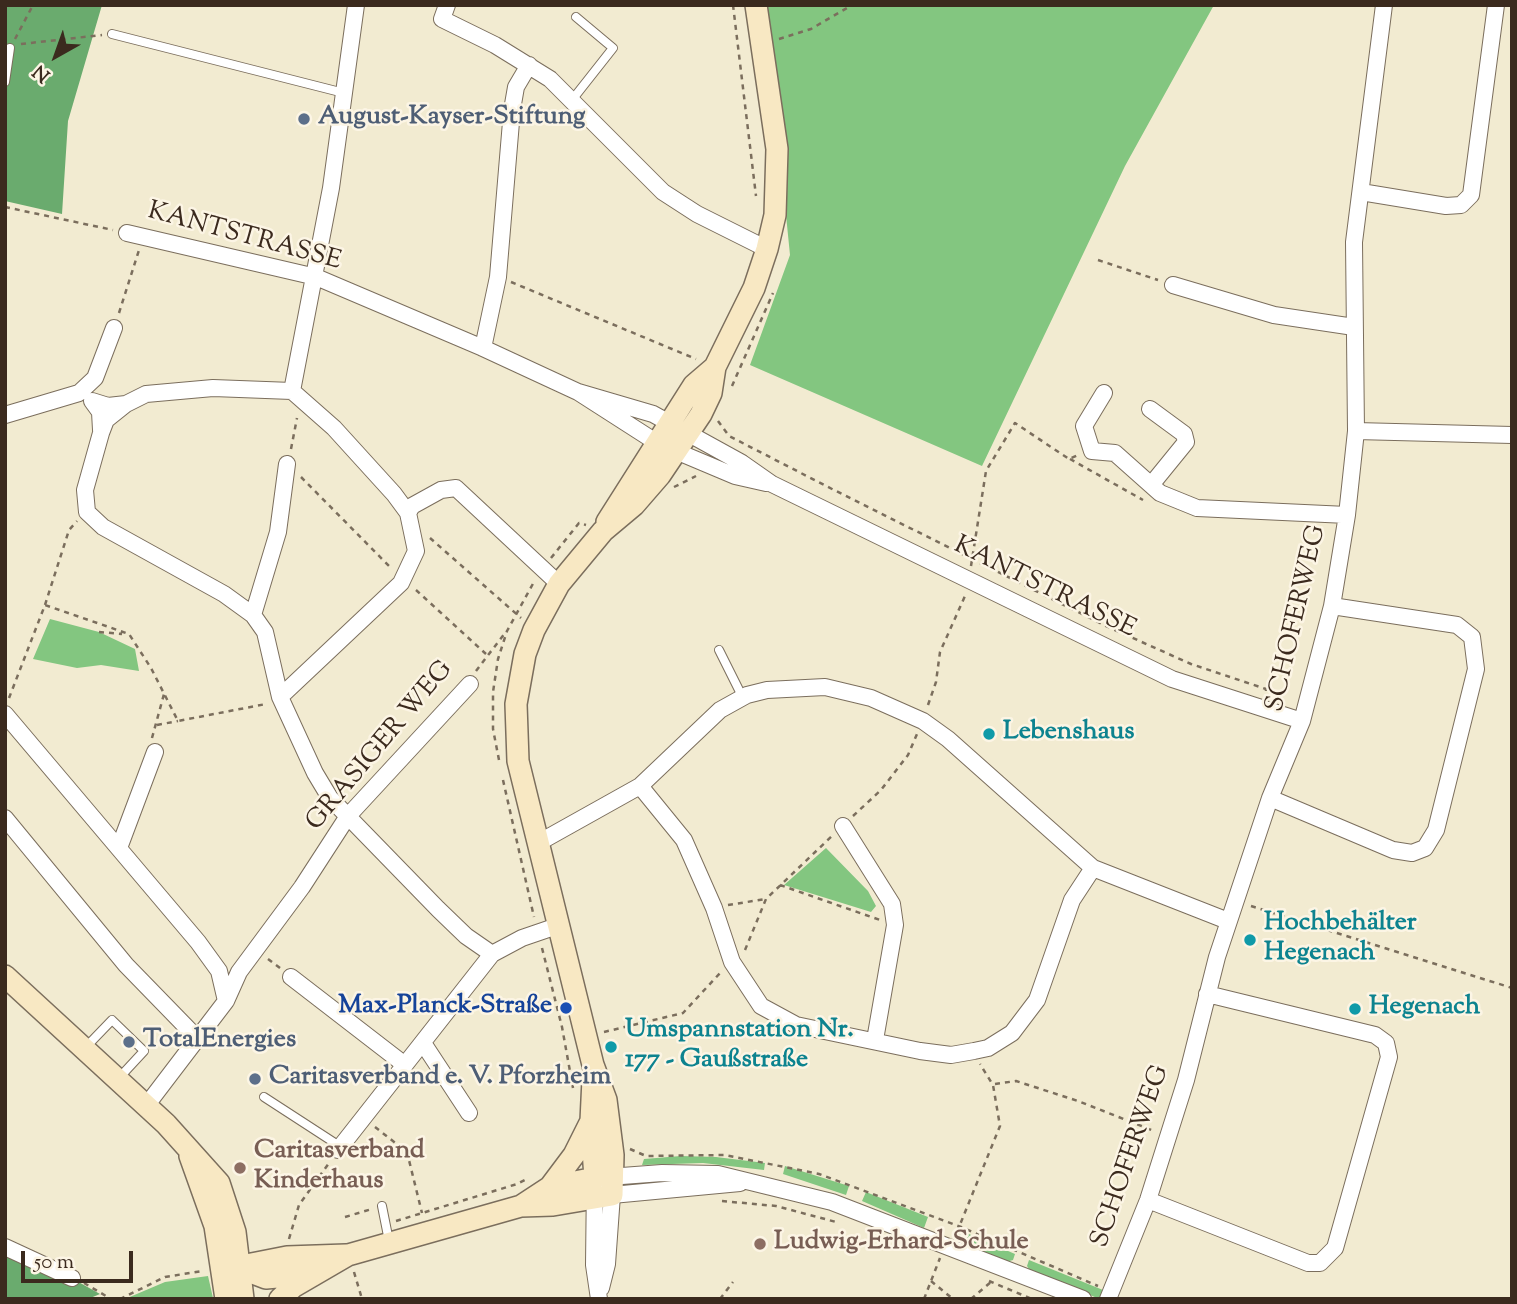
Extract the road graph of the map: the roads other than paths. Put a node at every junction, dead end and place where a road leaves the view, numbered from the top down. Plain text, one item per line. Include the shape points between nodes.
1 (356, 5) edge
2 (447, 5) edge
3 (756, 5) edge
4 (1384, 5) edge
5 (1496, 5) edge
6 (576, 17) dead end
7 (113, 34) road end
8 (10, 48) road end
9 (529, 65) junction
10 (5, 82) edge
11 (344, 93) junction
12 (572, 100) junction
13 (1361, 192) junction
14 (135, 234) road end
15 (767, 249) junction
16 (316, 277) junction
17 (1173, 285) road end
18 (1354, 327) junction
19 (114, 328) road end
20 (483, 348) junction
21 (706, 363) junction
22 (292, 391) junction
23 (578, 392) junction
24 (1104, 393) dead end
25 (70, 396) junction
26 (92, 401) junction
27 (126, 404) junction
28 (1150, 409) dead end
29 (5, 415) edge
30 (680, 429) junction
31 (1356, 431) junction
32 (101, 433) junction
33 (1512, 435) edge
34 (668, 448) junction
35 (287, 464) road end
36 (772, 484) junction
37 (1151, 485) junction
38 (408, 513) junction
39 (1347, 515) junction
40 (559, 584) junction
41 (1332, 606) junction
42 (253, 615) junction
43 (719, 650) dead end
44 (470, 684) road end
45 (280, 697) junction
46 (743, 698) junction
47 (5, 715) edge
48 (1302, 721) junction
49 (155, 752) road end
50 (640, 786) junction
51 (1270, 798) junction
52 (348, 816) junction
53 (5, 818) edge
54 (843, 826) road end
55 (538, 843) junction
56 (120, 848) junction
57 (1093, 868) junction
58 (1228, 921) junction
59 (560, 925) junction
60 (492, 954) junction
61 (5, 976) edge
62 (290, 977) dead end
63 (1208, 993) junction
64 (226, 1002) junction
65 (198, 1039) junction
66 (866, 1041) junction
67 (423, 1043) junction
68 (84, 1049) junction
69 (405, 1065) junction
70 (593, 1065) junction
71 (118, 1079) junction
72 (264, 1097) dead end
73 (146, 1106) junction
74 (469, 1113) dead end
75 (591, 1121) junction
76 (339, 1149) joint
77 (542, 1181) junction
78 (604, 1187) junction
79 (1148, 1200) junction
80 (382, 1206) dead end
81 (521, 1206) junction
82 (388, 1233) junction
83 (5, 1247) edge
84 (351, 1263) junction
85 (231, 1268) junction
86 (316, 1274) junction
87 (72, 1278) road end
88 (599, 1298) edge
89 (226, 1299) edge
90 (243, 1299) edge
91 (280, 1299) edge
92 (1083, 1299) edge
93 (1108, 1299) edge

1 - 11 street
2 - 9 street via 442,19
3 - 15 street via 777,149 775,215
4 - 13 street, SCHOFERWEG
5 - 13 street via 1471,195 1461,205 1446,206
6 - 12 lane via 613,48
7 - 11 lane
8 - 10 lane
9 - 12 street
9 - 20 street via 516,87 512,110 498,277
11 - 16 street
12 - 15 street via 663,192
13 - 18 street, SCHOFERWEG via 1354,242
14 - 16 street, KANTSTRASSE
15 - 21 street via 754,288
16 - 20 street, KANTSTRASSE
16 - 22 street
17 - 18 street via 1273,315
18 - 31 street, SCHOFERWEG
19 - 25 street via 95,378
20 - 23 street, KANTSTRASSE
21 - 30 street
21 - 30 street via 711,393 701,414
22 - 27 street via 242,387 190,390 146,394
22 - 38 street via 372,466
23 - 30 street, KANTSTRASSE via 653,414
23 - 34 street, KANTSTRASSE
24 - 37 street via 1084,426 1092,451 1115,453
25 - 26 street
25 - 29 street
26 - 27 street via 108,406
26 - 32 street via 100,412
27 - 32 street via 106,420
28 - 37 street via 1184,434 1186,442
30 - 34 street
30 - 36 street, KANTSTRASSE
31 - 33 street
31 - 39 street, SCHOFERWEG
32 - 42 street via 85,491 87,512 103,527
34 - 36 street, KANTSTRASSE via 735,477
34 - 40 street via 620,498 603,531
35 - 42 street via 278,532
36 - 48 street, KANTSTRASSE via 816,499 1172,678
37 - 39 street via 1197,508
38 - 40 street via 440,490 456,488
38 - 45 street via 416,551 402,579
39 - 41 street, SCHOFERWEG
40 - 55 street via 534,630 519,680 518,761
41 - 48 street, SCHOFERWEG
41 - 51 street via 1457,625 1472,637 1476,669 1436,830 1425,848 1412,853 1393,850
42 - 45 street via 268,644
43 - 46 lane
44 - 52 street, GRASIGER WEG
45 - 52 street via 315,774
46 - 50 street via 720,710
46 - 57 street via 786,686 825,687 871,698 923,721
47 - 56 street
48 - 51 street, SCHOFERWEG
49 - 56 street
50 - 55 street
50 - 66 street via 684,840 722,925 740,985 761,1006 796,1025
51 - 58 street, SCHOFERWEG
52 - 60 street via 466,936
52 - 64 street, GRASIGER WEG via 239,972
53 - 65 street via 126,965
54 - 66 street via 892,904 895,925 881,996
55 - 59 street
56 - 64 street via 219,971
57 - 58 street
57 - 66 street via 1072,900 1038,1000 1013,1033 988,1048 940,1058 920,1048
58 - 63 street, SCHOFERWEG
59 - 60 street
59 - 70 street
60 - 67 street
61 - 68 street
62 - 69 street
63 - 79 street, SCHOFERWEG
63 - 79 street via 1375,1035 1385,1043 1389,1057 1339,1235 1330,1256 1308,1264
64 - 65 street, GRASIGER WEG
65 - 73 street, GRASIGER WEG
67 - 69 street
67 - 74 street
68 - 71 street
68 - 71 lane via 112,1020 144,1051
69 - 76 street
70 - 75 street
70 - 78 street via 606,1100
71 - 73 street
72 - 76 lane
73 - 85 street via 187,1148
75 - 77 street via 574,1155
75 - 78 street
77 - 78 street
77 - 81 street
78 - 81 street via 553,1205
78 - 88 street via 607,1264
78 - 92 street via 748,1182 832,1202 943,1252
79 - 93 street, SCHOFERWEG
80 - 82 lane
81 - 82 street
82 - 84 street
83 - 87 street
84 - 85 street via 287,1257
84 - 86 street
85 - 86 street via 266,1278
85 - 89 street
85 - 90 street
86 - 91 street

